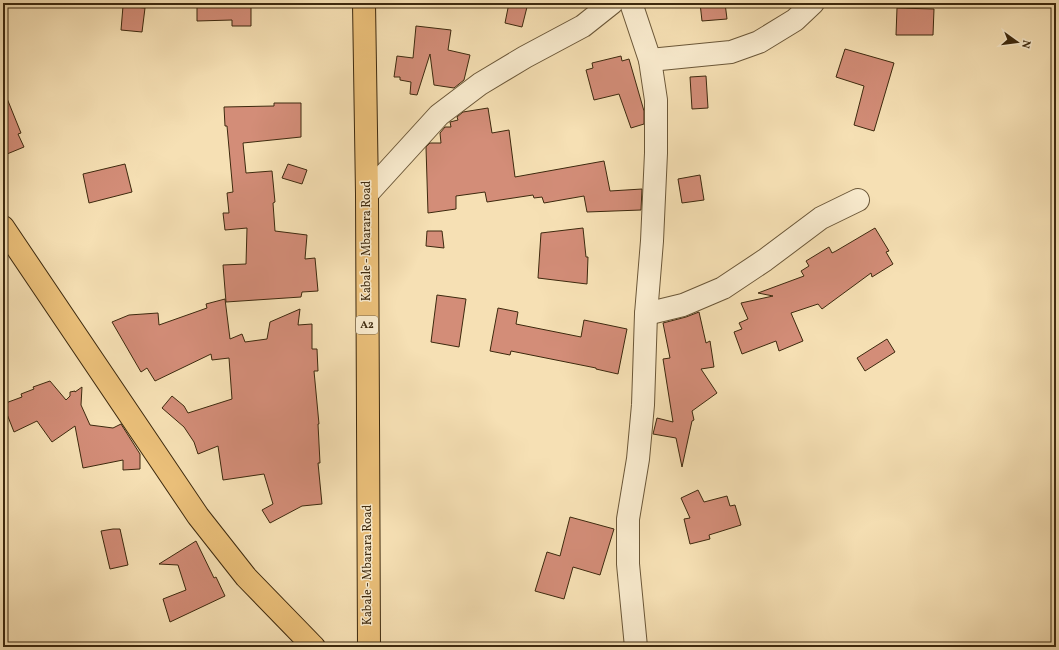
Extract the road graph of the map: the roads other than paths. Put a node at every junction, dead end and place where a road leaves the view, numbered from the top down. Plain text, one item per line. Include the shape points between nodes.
1 (364, 3) edge
2 (612, 3) edge
3 (630, 3) edge
4 (813, 3) edge
5 (650, 60) junction
6 (367, 194) junction
7 (858, 200) dead end
8 (3, 226) edge
9 (646, 314) junction
10 (314, 647) edge
11 (369, 647) edge
12 (636, 647) edge

1 - 6 main road, Kabale - Mbarara Road / A2
2 - 6 street via 583,26 480,84 439,115
3 - 5 street
4 - 5 street via 795,20 759,42 730,52
5 - 9 street via 656,100 656,153
6 - 11 main road, Kabale - Mbarara Road / A2
7 - 9 street via 821,218 723,288 683,305
8 - 10 main road via 198,516 246,577
9 - 12 street via 644,405 628,519 628,564

